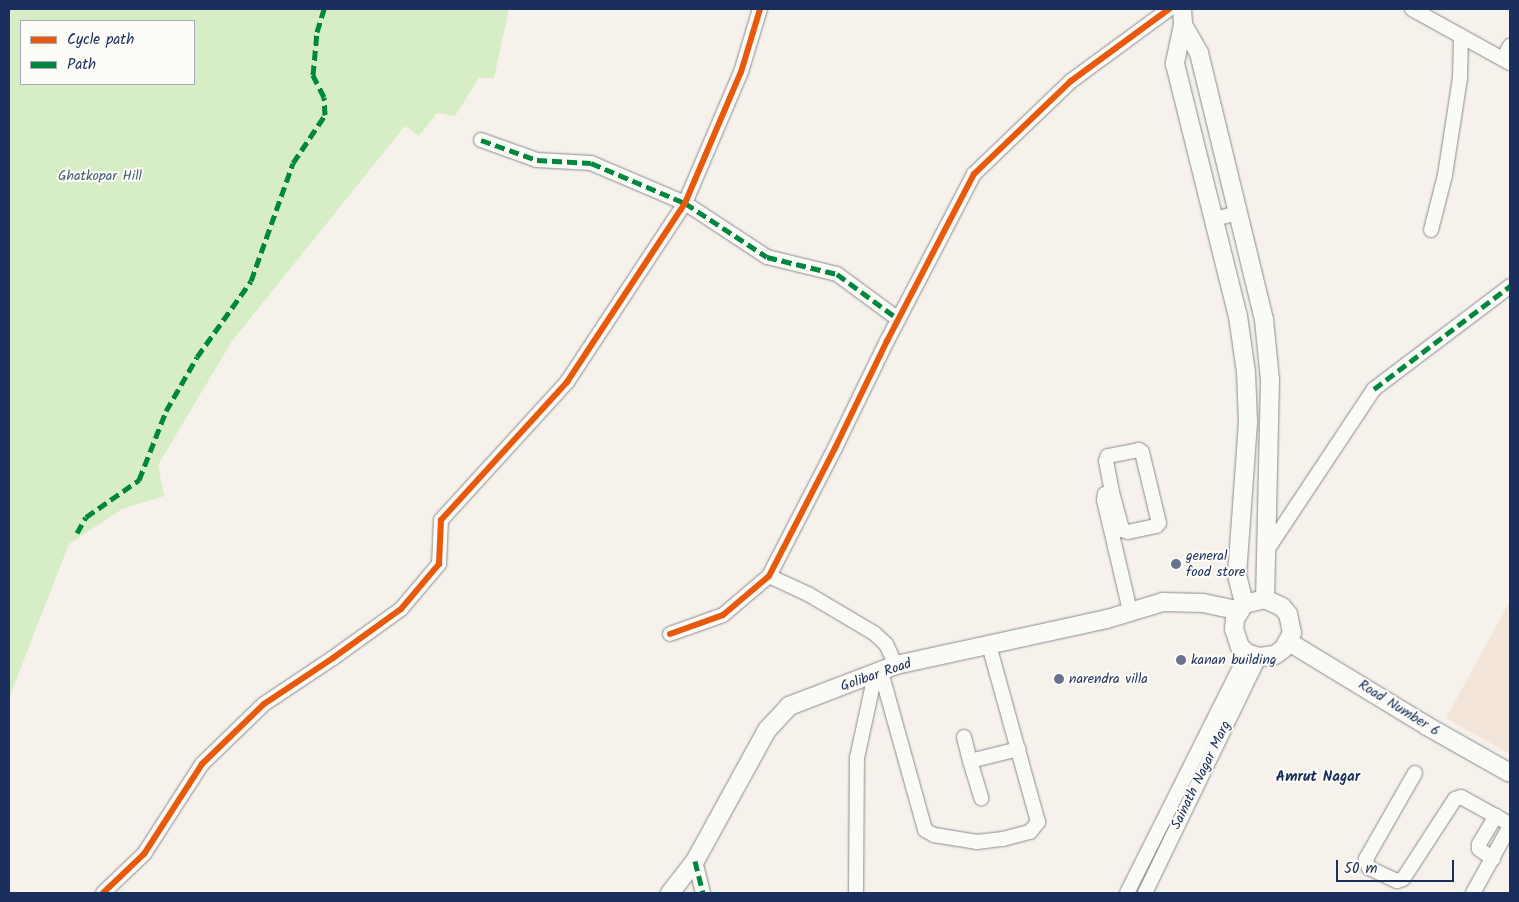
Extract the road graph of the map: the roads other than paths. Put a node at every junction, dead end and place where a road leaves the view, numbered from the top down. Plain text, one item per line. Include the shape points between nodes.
1 (760, 9) edge
2 (1169, 9) edge
3 (1412, 9) edge
4 (1183, 17) edge
5 (1461, 36) junction
6 (1510, 46) edge
7 (1507, 61) edge
8 (1215, 117) junction
9 (1190, 122) junction
10 (482, 140) dead end
11 (685, 203) junction
12 (1238, 214) junction
13 (1214, 219) junction
14 (1431, 230) dead end
15 (1510, 286) edge
16 (898, 318) junction
17 (1269, 371) junction
18 (1246, 372) junction
19 (1112, 492) junction
20 (1268, 507) junction
21 (1244, 508) junction
22 (1267, 550) junction
23 (769, 576) junction
24 (1265, 599) junction
25 (1242, 607) junction
26 (1130, 611) junction
27 (670, 634) dead end
28 (1289, 642) junction
29 (989, 645) junction
30 (1253, 655) junction
31 (884, 671) junction
32 (964, 737) dead end
33 (1019, 749) junction
34 (970, 761) junction
35 (1415, 773) dead end
36 (1510, 773) edge
37 (981, 798) dead end
38 (1496, 816) junction
39 (1509, 832) edge
40 (1493, 859) junction
41 (695, 861) junction
42 (103, 893) edge
43 (670, 893) edge
44 (703, 893) edge
45 (856, 893) edge
46 (1127, 893) edge
47 (1145, 893) edge
48 (1473, 893) edge

1 - 11 street via 742,72
2 - 16 street via 1071,81 974,174
3 - 5 street
4 - 8 street via 1199,53
4 - 9 street via 1175,64
5 - 7 street
5 - 14 street via 1460,78 1445,175
6 - 7 street
8 - 9 street
8 - 12 street
9 - 13 street
10 - 11 street via 537,160 591,163
11 - 16 street via 767,257 837,274
11 - 42 street via 567,382 441,520 439,564 433,572 400,610 250,717 202,764 144,854
12 - 13 street
12 - 17 street via 1264,320
13 - 18 street via 1238,316
15 - 22 street via 1374,389
16 - 23 street
17 - 18 street
17 - 20 street
18 - 21 street via 1248,422
19 - 19 street via 1122,530 1128,532 1156,526 1159,522 1139,450 1108,456 1106,461
19 - 26 street via 1105,494 1104,500
20 - 21 street
20 - 22 street
21 - 25 street via 1237,576
22 - 24 street
23 - 27 street via 723,615
23 - 31 street via 808,594 874,633 886,644
24 - 25 street, Golibar Road
24 - 28 street via 1288,614 1292,632
25 - 26 street, Golibar Road via 1163,602
25 - 30 street via 1234,629 1236,638
26 - 29 street, Golibar Road
28 - 30 street via 1275,655
28 - 36 street, Road Number 6
29 - 31 street, Golibar Road
29 - 33 street
30 - 46 street
30 - 47 street, Sainath Nagar Marg
31 - 33 street via 925,830 934,835 977,842 1030,832 1038,822
31 - 41 street, Golibar Road via 789,706 767,730
31 - 45 street via 857,758
32 - 34 street
33 - 34 street
34 - 37 street
35 - 38 street via 1366,859 1369,868 1397,881 1403,879 1455,799 1461,797
38 - 39 street
38 - 40 street via 1479,844 1479,849
39 - 40 street
40 - 48 street
41 - 43 street, Golibar Road
41 - 44 street

